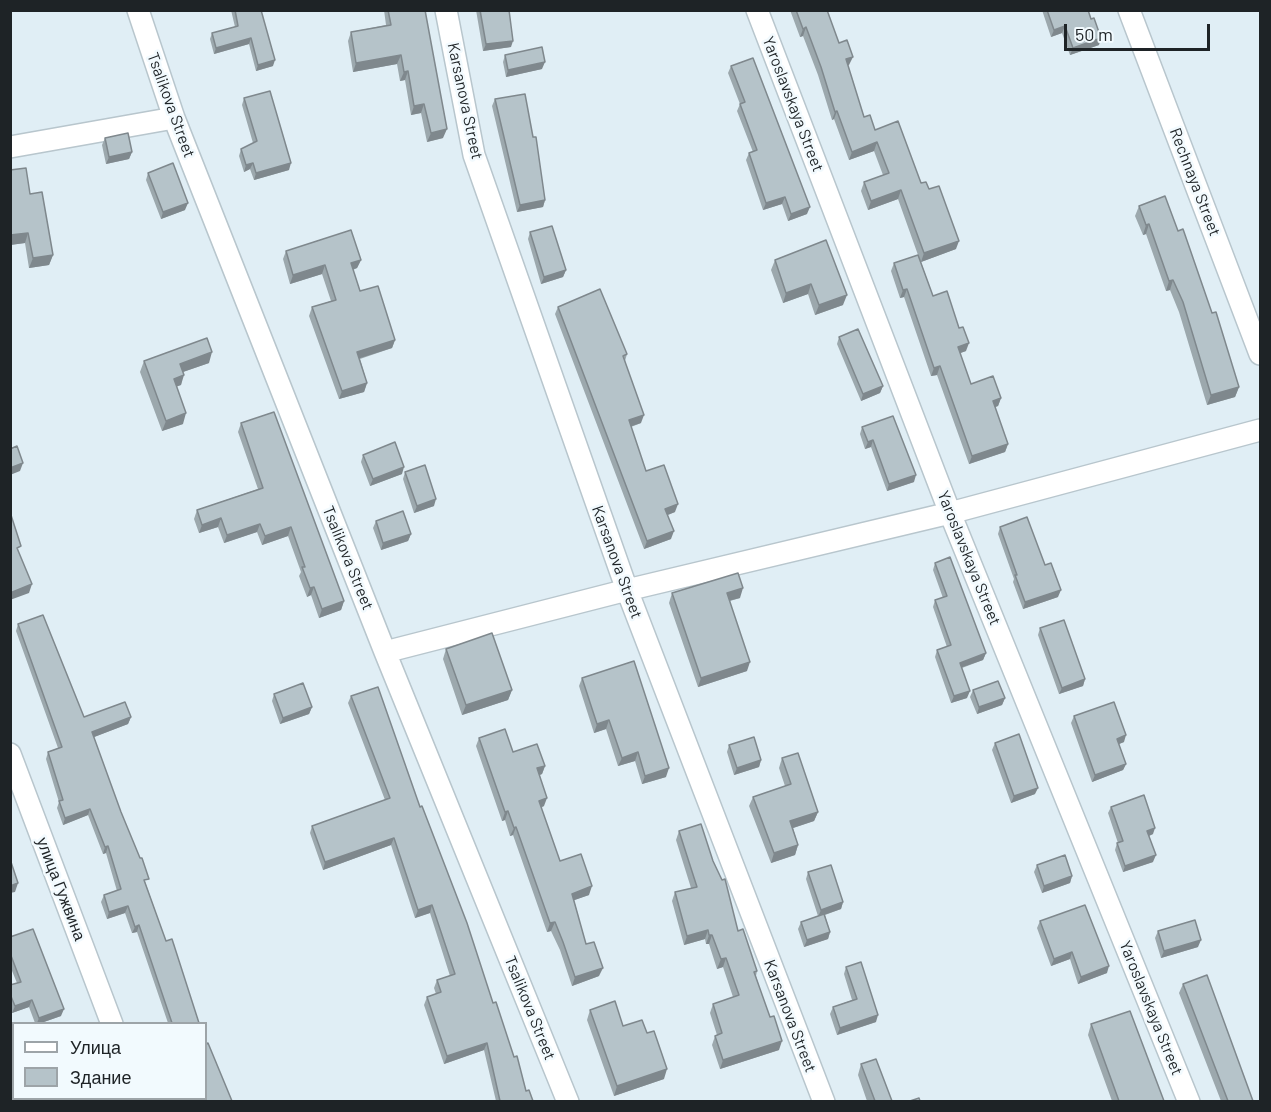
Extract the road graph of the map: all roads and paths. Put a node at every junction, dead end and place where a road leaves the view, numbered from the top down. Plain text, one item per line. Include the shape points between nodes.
1 (138, 10) edge
2 (446, 10) edge
3 (758, 10) edge
4 (1129, 10) edge
5 (174, 118) junction
6 (10, 147) edge
7 (1260, 354) edge
8 (1260, 430) edge
9 (950, 513) junction
10 (627, 590) junction
11 (385, 652) junction
12 (10, 754) edge
13 (112, 1022) edge
14 (568, 1101) edge
15 (824, 1101) edge
16 (1189, 1101) edge

1 - 5 street, Tsalikova Street
2 - 10 street, Karsanova Street via 474,155
3 - 9 street, Yaroslavskaya Street
4 - 7 street, Rechnaya Street
5 - 6 street
5 - 11 street, Tsalikova Street
8 - 9 street
9 - 10 street
9 - 16 street, Yaroslavskaya Street
10 - 11 street
10 - 15 street, Karsanova Street
11 - 14 street, Tsalikova Street
12 - 13 street, улица Гужвина

